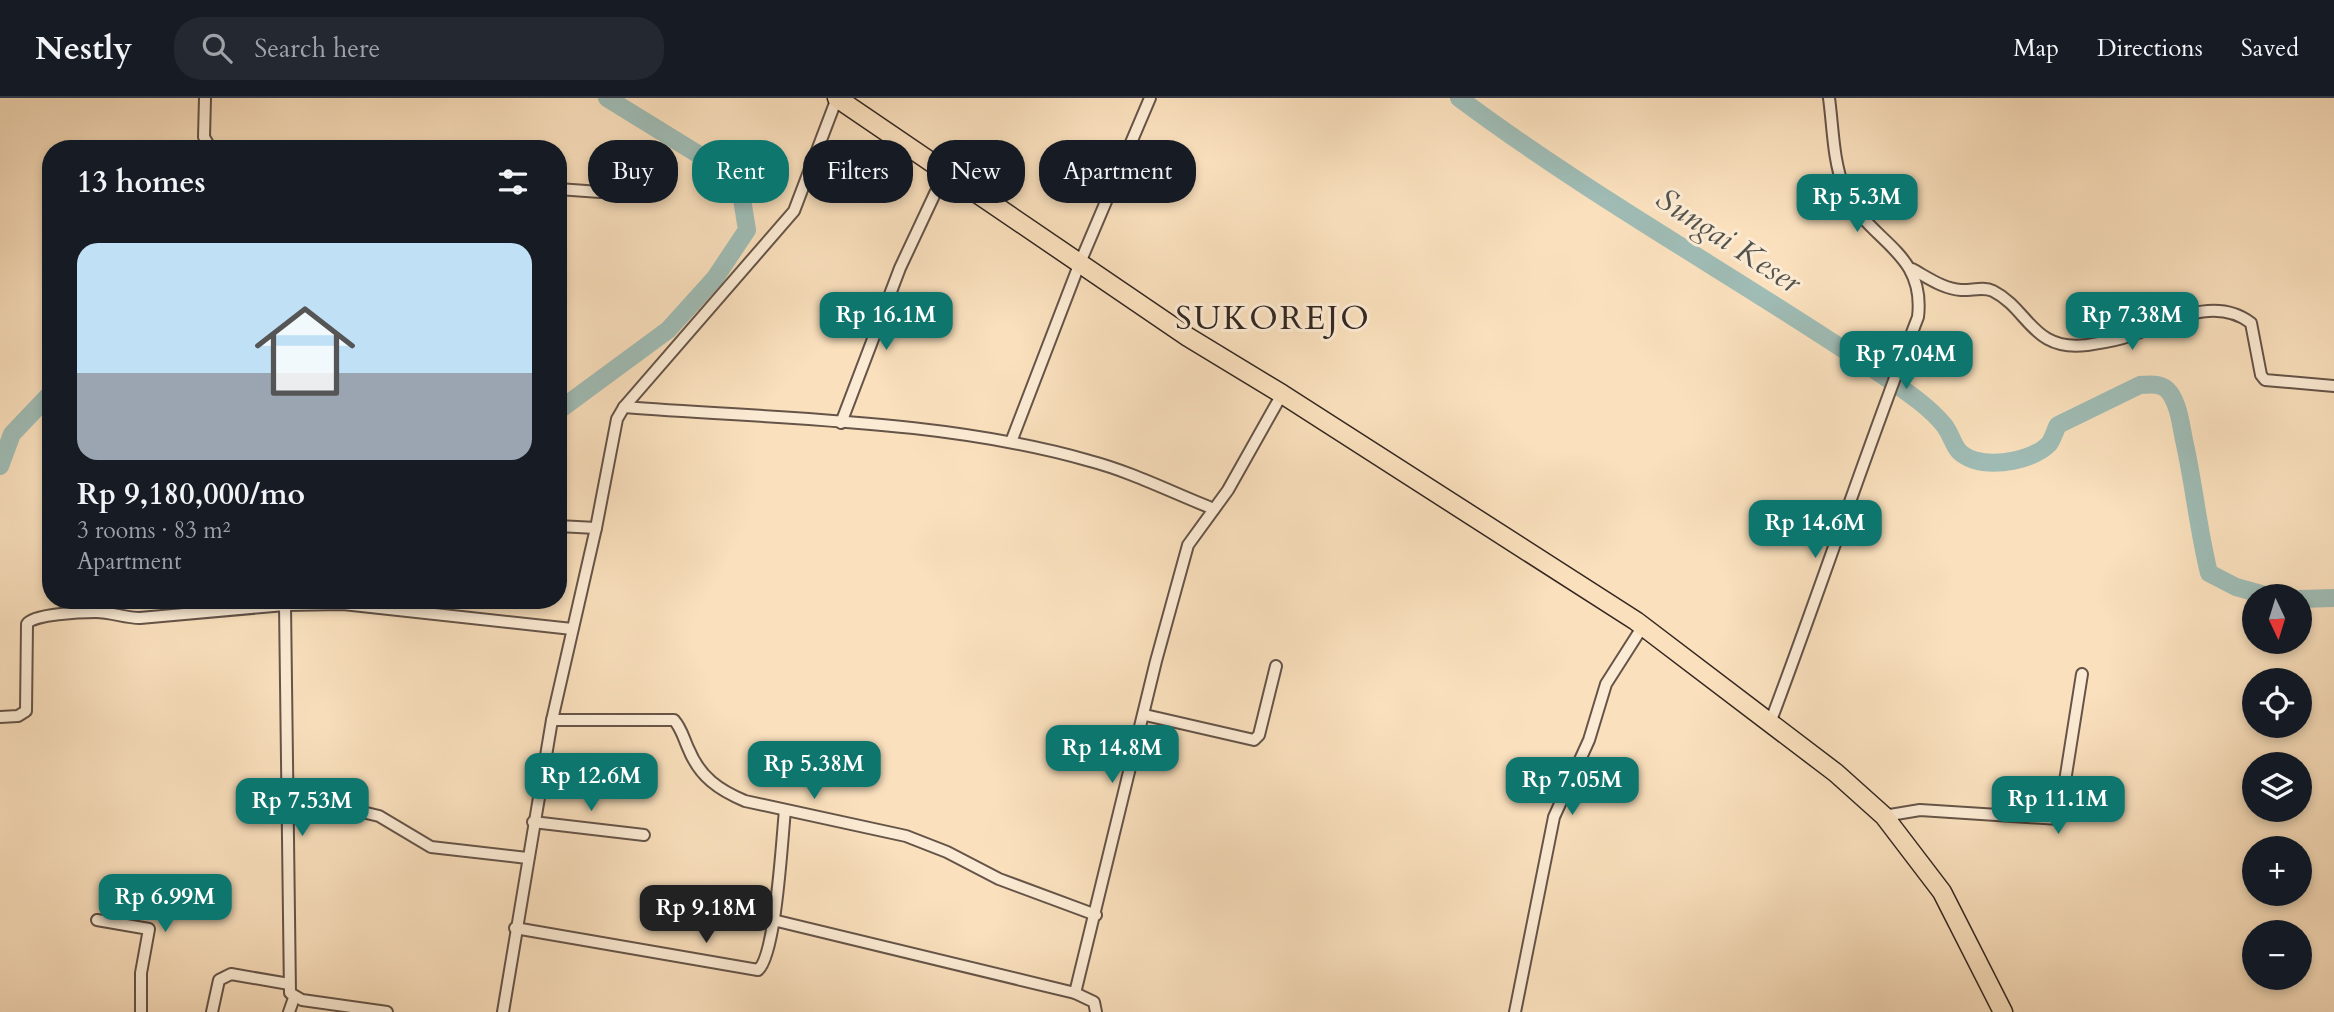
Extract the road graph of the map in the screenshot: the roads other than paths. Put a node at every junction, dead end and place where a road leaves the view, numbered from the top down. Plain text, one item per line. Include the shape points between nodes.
1 (205, 98) edge
2 (837, 98) edge
3 (1150, 98) edge
4 (1829, 98) edge
5 (206, 140) edge
6 (927, 157) edge
7 (567, 190) edge
8 (588, 191) edge
9 (931, 203) edge
10 (992, 203) edge
11 (1079, 265) junction
12 (1912, 269) junction
13 (2334, 386) edge
14 (1282, 394) junction
15 (624, 407) junction
16 (841, 423) junction
17 (1011, 442) junction
18 (1214, 509) junction
19 (567, 526) edge
20 (596, 528) junction
21 (240, 609) edge
22 (285, 609) edge
23 (402, 609) edge
24 (1643, 626) junction
25 (572, 629) junction
26 (1276, 666) dead end
27 (2082, 674) dead end
28 (1145, 715) junction
29 (0, 717) edge
30 (552, 720) junction
31 (1770, 723) junction
32 (785, 810) junction
33 (286, 813) junction
34 (1884, 816) junction
35 (534, 822) junction
36 (644, 835) dead end
37 (527, 858) junction
38 (1096, 915) junction
39 (97, 920) dead end
40 (774, 920) junction
41 (515, 928) junction
42 (289, 984) junction
43 (1075, 993) junction
44 (294, 998) junction
45 (145, 1011) edge
46 (212, 1012) edge
47 (289, 1012) edge
48 (387, 1012) edge
49 (503, 1012) edge
50 (1096, 1012) edge
51 (1515, 1012) edge
52 (2003, 1012) edge

1 - 5 street
2 - 6 highway
2 - 15 street via 794,211
3 - 11 street
4 - 12 street via 1844,189 1858,211
7 - 8 street
9 - 16 street via 900,268
10 - 11 highway
11 - 14 highway
11 - 17 street
12 - 13 street via 1951,288 1993,291 2041,335 2066,344 2127,337 2194,312 2242,316 2251,323 2265,380
12 - 31 street via 1919,286 1918,317
14 - 18 street
14 - 24 highway
15 - 16 street
15 - 20 street via 612,435
16 - 17 street
17 - 18 street via 1091,461
18 - 28 street via 1188,545
19 - 20 street
20 - 25 street
21 - 29 street via 140,618 98,612 32,618 26,632 26,711
22 - 33 street
23 - 25 street
24 - 31 highway
24 - 51 street via 1606,684 1589,740 1554,817
25 - 30 street
26 - 28 street via 1254,740
27 - 34 street via 2059,819 1920,810
28 - 38 street
30 - 32 street via 674,720 707,780 745,801
30 - 35 street
31 - 34 highway
32 - 38 street via 906,836 999,879
32 - 40 street
33 - 37 street via 315,803 333,805 379,817 431,847
33 - 42 street
34 - 52 highway via 1942,892
35 - 36 street
35 - 37 street
37 - 41 street
38 - 43 street
39 - 45 street via 149,929 141,973
40 - 41 street via 762,967 753,970
40 - 43 street
41 - 49 street
42 - 44 street
42 - 46 street via 231,974 219,980
43 - 50 street via 1094,1002
44 - 47 street
44 - 48 street

